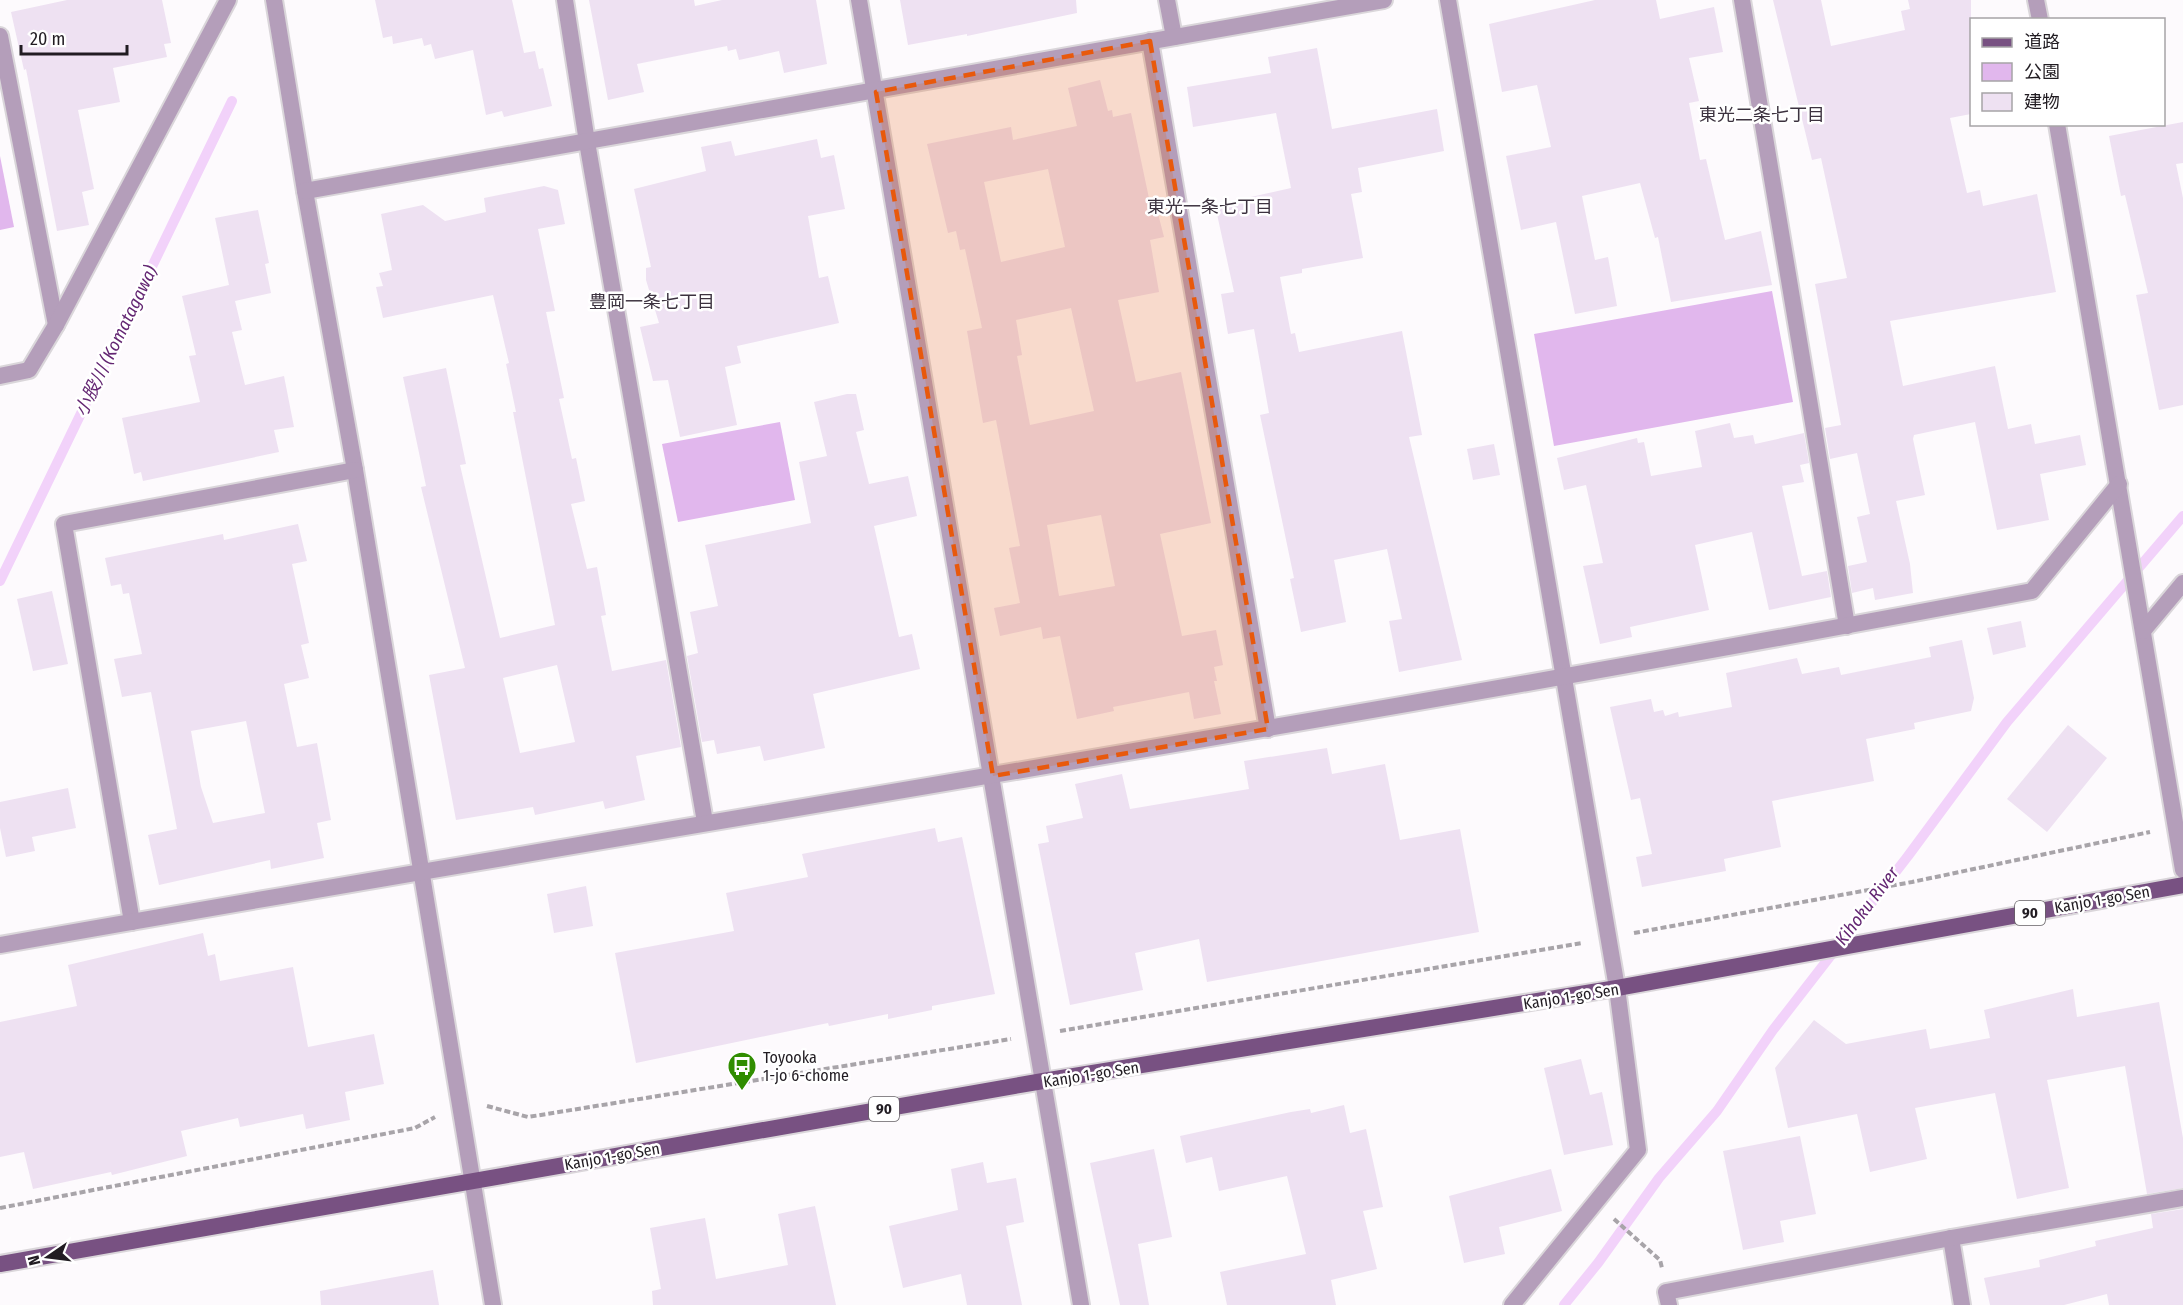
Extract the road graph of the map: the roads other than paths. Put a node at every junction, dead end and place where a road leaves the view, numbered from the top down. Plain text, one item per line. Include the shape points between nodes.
1 (228, 0) edge
2 (274, 0) edge
3 (565, 0) edge
4 (859, 0) edge
5 (1167, 0) edge
6 (1384, 0) edge
7 (1448, 0) edge
8 (1742, 0) edge
9 (2036, 0) edge
10 (2040, 18) edge
11 (0, 36) edge
12 (1174, 37) junction
13 (1150, 42) junction
14 (876, 92) junction
15 (2057, 126) edge
16 (587, 142) junction
17 (305, 191) junction
18 (56, 325) junction
19 (0, 376) edge
20 (355, 470) junction
21 (2119, 484) junction
22 (2183, 583) edge
23 (1847, 626) junction
24 (2143, 631) junction
25 (1563, 677) junction
26 (1268, 729) junction
27 (993, 776) junction
28 (705, 822) junction
29 (2183, 870) edge
30 (422, 872) junction
31 (2183, 885) edge
32 (132, 922) junction
33 (0, 945) edge
34 (1617, 988) junction
35 (1043, 1081) junction
36 (472, 1180) junction
37 (2183, 1198) edge
38 (1951, 1238) junction
39 (0, 1264) edge
40 (493, 1305) edge
41 (1081, 1305) edge
42 (1512, 1305) edge
43 (1669, 1305) edge
44 (1962, 1305) edge

1 - 18 street
2 - 17 street
3 - 16 street
4 - 14 street
5 - 12 street
6 - 12 street
7 - 25 street
8 - 23 street
9 - 10 street
11 - 18 street
12 - 13 street
13 - 14 street
13 - 26 street
14 - 16 street
14 - 27 street
15 - 21 street
16 - 17 street
16 - 28 street
17 - 20 street
18 - 19 street via 29,370
20 - 30 street
20 - 32 street via 64,524
21 - 23 street via 2032,591
21 - 24 street
22 - 24 street
23 - 25 street
24 - 29 street
25 - 26 street
25 - 34 street
26 - 27 street
27 - 28 street
27 - 35 street
28 - 30 street
30 - 32 street
30 - 36 street
31 - 34 main road, Kanjo 1-go Sen / 90
32 - 33 street
34 - 35 main road, Kanjo 1-go Sen / 90
34 - 42 street via 1638,1150
35 - 36 main road, Kanjo 1-go Sen / 90
35 - 41 street
36 - 39 main road, Kanjo 1-go Sen / 90
36 - 40 street
37 - 38 street
38 - 43 street via 1666,1292
38 - 44 street

